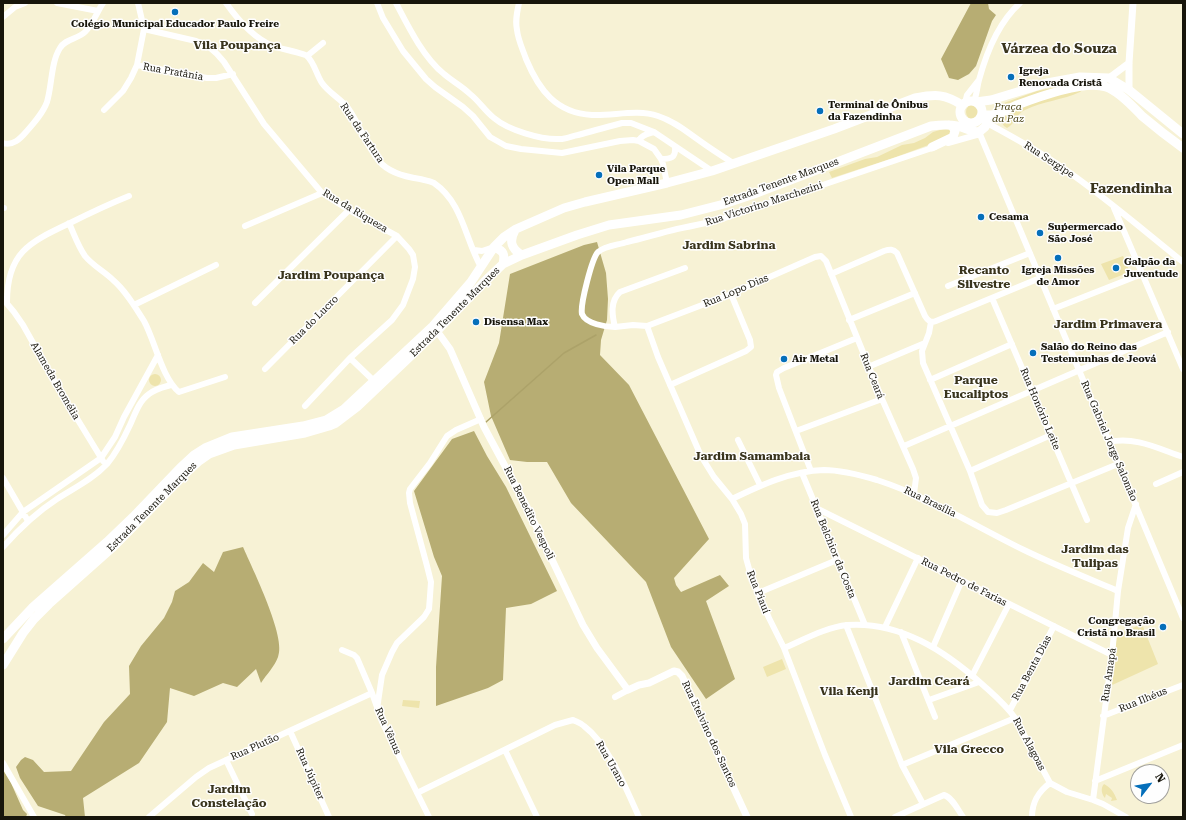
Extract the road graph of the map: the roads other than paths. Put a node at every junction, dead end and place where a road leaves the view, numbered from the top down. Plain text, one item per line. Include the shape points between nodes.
1 (25, 3) edge
2 (57, 3) edge
3 (103, 3) edge
4 (138, 3) edge
5 (226, 3) edge
6 (377, 3) edge
7 (396, 3) edge
8 (519, 3) edge
9 (1020, 3) edge
10 (1133, 3) edge
11 (98, 11) junction
12 (3, 16) edge
13 (144, 29) junction
14 (323, 43) dead end
15 (307, 56) junction
16 (1129, 64) junction
17 (136, 65) junction
18 (233, 74) junction
19 (1108, 78) junction
20 (1129, 90) junction
21 (969, 103) junction
22 (104, 110) dead end
23 (984, 118) junction
24 (949, 125) junction
25 (966, 126) junction
26 (654, 132) junction
27 (979, 133) junction
28 (1183, 134) edge
29 (639, 142) junction
30 (3, 143) edge
31 (675, 147) junction
32 (932, 147) junction
33 (1183, 148) edge
34 (661, 159) junction
35 (733, 163) junction
36 (712, 171) junction
37 (667, 183) junction
38 (322, 193) junction
39 (129, 196) dead end
40 (1114, 206) junction
41 (349, 210) junction
42 (69, 223) junction
43 (245, 226) dead end
44 (516, 229) junction
45 (397, 236) junction
46 (494, 247) junction
47 (474, 250) junction
48 (1030, 253) junction
49 (522, 255) junction
50 (824, 258) joint
51 (1183, 262) edge
52 (504, 264) junction
53 (216, 265) dead end
54 (481, 267) junction
55 (685, 268) dead end
56 (494, 272) junction
57 (831, 274) junction
58 (1142, 274) junction
59 (1040, 278) junction
60 (948, 286) dead end
61 (915, 293) junction
62 (731, 294) junction
63 (992, 298) junction
64 (5, 301) edge
65 (255, 303) dead end
66 (134, 305) junction
67 (1054, 310) junction
68 (849, 320) junction
69 (931, 322) junction
70 (648, 326) junction
71 (615, 327) junction
72 (437, 331) junction
73 (1168, 332) junction
74 (857, 338) junction
75 (925, 343) junction
76 (1012, 344) junction
77 (158, 355) junction
78 (350, 358) junction
79 (868, 367) junction
80 (265, 369) dead end
81 (1183, 369) edge
82 (1079, 370) junction
83 (226, 377) dead end
84 (930, 380) junction
85 (374, 381) junction
86 (171, 385) junction
87 (670, 385) junction
88 (1031, 390) junction
89 (882, 399) junction
90 (305, 406) dead end
91 (481, 419) junction
92 (951, 425) junction
93 (796, 431) junction
94 (1051, 435) junction
95 (738, 440) dead end
96 (1109, 442) junction
97 (904, 446) junction
98 (1183, 457) edge
99 (101, 458) junction
100 (1118, 464) junction
101 (106, 465) junction
102 (811, 471) junction
103 (970, 471) junction
104 (1183, 472) edge
105 (802, 473) junction
106 (3, 478) edge
107 (1071, 482) junction
108 (1156, 484) dead end
109 (760, 485) junction
110 (914, 494) junction
111 (732, 499) junction
112 (1136, 504) junction
113 (816, 508) junction
114 (23, 512) junction
115 (1087, 520) dead end
116 (28, 521) junction
117 (3, 535) edge
118 (3, 547) edge
119 (918, 558) junction
120 (837, 560) junction
121 (962, 580) junction
122 (1118, 591) junction
123 (758, 593) junction
124 (1009, 604) junction
125 (1183, 618) edge
126 (846, 625) junction
127 (865, 625) junction
128 (1054, 626) junction
129 (885, 627) junction
130 (901, 632) junction
131 (3, 639) edge
132 (933, 647) junction
133 (784, 648) junction
134 (342, 650) dead end
135 (1112, 655) junction
136 (3, 665) edge
137 (972, 676) junction
138 (979, 682) junction
139 (1183, 684) edge
140 (628, 690) junction
141 (372, 693) junction
142 (615, 697) dead end
143 (929, 700) junction
144 (377, 708) junction
145 (1010, 710) junction
146 (1103, 716) junction
147 (936, 717) dead end
148 (1015, 718) junction
149 (290, 731) junction
150 (1183, 745) edge
151 (505, 750) junction
152 (226, 760) junction
153 (3, 763) edge
154 (902, 765) junction
155 (1096, 781) junction
156 (1050, 782) junction
157 (417, 792) junction
158 (1093, 800) junction
159 (923, 804) junction
160 (252, 814) dead end
161 (34, 817) edge
162 (149, 817) edge
163 (329, 817) edge
164 (429, 817) edge
165 (537, 817) edge
166 (639, 817) edge
167 (747, 817) edge
168 (851, 817) edge
169 (895, 817) edge
170 (963, 817) edge
171 (1032, 817) edge
172 (1126, 817) edge

1 - 12 street
2 - 11 street
3 - 11 street
4 - 13 street
5 - 15 street via 239,20 260,39 272,46
6 - 29 street via 403,52 426,79 473,116 490,137 506,146 562,153 620,141
7 - 26 street via 435,66 505,126 545,138 560,139 622,123 631,123
8 - 35 street via 516,18 520,44 536,80 550,99 560,105 592,115 647,113 664,118
9 - 21 street via 1012,10 993,41 978,81 977,94
10 - 16 street
11 - 30 street via 85,32 60,48 54,63 46,104 40,114 21,138 14,143
13 - 17 street
13 - 18 street, Rua da Riqueza via 208,46
14 - 15 street
15 - 47 street, Rua da Fartura via 322,83 347,106 379,162 398,174 432,182 448,196
16 - 19 street
16 - 20 street
17 - 18 street, Rua Pratânia via 207,78
17 - 22 street via 123,91
18 - 38 street, Rua da Riqueza via 264,124
19 - 20 main road
19 - 21 main road via 1080,77 1047,83 991,100
20 - 28 main road
21 - 23 main road via 981,106
21 - 25 main road via 960,108 960,115
21 - 35 main road, Estrada Tenente Marques via 939,95 915,98
23 - 25 main road, Estrada Tenente Marques via 974,124 967,123
23 - 27 main road via 985,128
23 - 33 main road, Estrada Tenente Marques via 1042,95 1094,86 1107,87
23 - 40 street, Rua Sergipe via 1063,168
24 - 25 main road, Estrada Tenente Marques
24 - 32 main road via 955,129 953,137
24 - 49 main road, Estrada Tenente Marques via 930,126 724,204 681,215 609,225
25 - 27 main road, Estrada Tenente Marques
26 - 29 street via 644,135
26 - 31 street
27 - 32 street, Rua Victorino Marchezini
27 - 48 street, Rua Gabriel Jorge Salomão
29 - 34 street via 654,149
31 - 34 street via 674,156 670,159
31 - 36 street
32 - 71 street, Rua Victorino Marchezini via 705,224 645,237 602,250 592,264 582,311 591,322
34 - 37 street
35 - 36 main road, Estrada Tenente Marques
36 - 37 main road, Estrada Tenente Marques
37 - 44 main road, Estrada Tenente Marques via 564,208
38 - 41 street, Rua da Riqueza
38 - 43 street
39 - 42 street
40 - 51 street, Rua Sergipe
40 - 58 street
41 - 45 street, Rua da Riqueza
41 - 65 street
42 - 64 street via 28,245 19,255
42 - 66 street via 86,256 119,285
44 - 46 main road, Estrada Tenente Marques
44 - 49 main road via 511,240 517,252
45 - 78 street, Rua da Riqueza via 413,255 415,267 410,290 392,320
45 - 80 street, Rua do Lucro
46 - 47 street via 482,251
46 - 52 main road via 502,252
46 - 54 main road, Estrada Tenente Marques
47 - 54 street, Rua da Fartura
48 - 59 street, Rua Gabriel Jorge Salomão
48 - 60 street
49 - 52 main road, Estrada Tenente Marques
50 - 57 street, Rua Ceará
50 - 62 street, Rua Lopo Dias via 815,257
52 - 56 main road, Estrada Tenente Marques
53 - 66 street
54 - 56 main road
54 - 85 main road, Estrada Tenente Marques via 433,326
55 - 71 street via 620,292 612,303
56 - 72 main road, Estrada Tenente Marques
57 - 61 street via 890,249 897,253
57 - 68 street, Rua Ceará
58 - 67 street
58 - 73 street
59 - 63 street
59 - 67 street, Rua Gabriel Jorge Salomão
61 - 68 street
61 - 69 street via 924,316
62 - 70 street, Rua Lopo Dias
62 - 87 street via 750,340 749,349
63 - 69 street
63 - 76 street, Rua Honório Leite
64 - 99 street, Alameda Bromélia via 23,325
66 - 77 street
67 - 82 street, Rua Gabriel Jorge Salomão
68 - 74 street, Rua Ceará
69 - 75 street via 930,333
70 - 71 street
70 - 87 street, Rua Piauí
72 - 91 street, Rua Benedito Vespoli via 450,349
72 - 136 main road, Estrada Tenente Marques via 336,423 305,433 234,445 208,454 112,548 34,619
73 - 81 street
73 - 82 street
74 - 79 street, Rua Ceará
74 - 93 street via 780,370 776,375
75 - 79 street
75 - 84 street via 922,358
76 - 84 street
76 - 88 street, Rua Honório Leite
77 - 86 street
77 - 99 street via 115,437
78 - 85 street
78 - 90 street, Rua da Riqueza
79 - 89 street, Rua Ceará
82 - 88 street
82 - 96 street, Rua Gabriel Jorge Salomão
83 - 86 street via 178,392
84 - 92 street
85 - 131 main road, Estrada Tenente Marques via 344,409 326,420 232,437 194,455 133,517 32,608
86 - 101 street via 144,398 118,449
87 - 111 street, Rua Piauí via 701,456
88 - 92 street
88 - 94 street, Rua Honório Leite
89 - 93 street
89 - 97 street, Rua Ceará
91 - 140 street, Rua Benedito Vespoli via 583,624
91 - 144 street via 447,436 410,489 410,502 428,566 429,609 424,618 397,643 392,652 382,675
92 - 97 street
92 - 103 street
93 - 102 street
94 - 103 street
94 - 107 street, Rua Honório Leite
95 - 109 street
96 - 98 street via 1135,441
96 - 100 street, Rua Gabriel Jorge Salomão
97 - 110 street, Rua Ceará via 915,473
99 - 101 street, Alameda Bromélia
99 - 114 street
100 - 107 street
100 - 112 street, Rua Gabriel Jorge Salomão
101 - 116 street
102 - 105 street, Rua Brasília
102 - 110 street, Rua Brasília via 849,472
103 - 107 street via 982,506 992,514
104 - 108 street
105 - 109 street, Rua Brasília
105 - 113 street, Rua Belchior da Costa
106 - 114 street
107 - 115 street, Rua Honório Leite
109 - 111 street, Rua Brasília
110 - 122 street, Rua Brasília via 1024,550
111 - 123 street, Rua Piauí via 745,524 746,558
112 - 122 street, Rua Amapá via 1128,528
112 - 125 street, Rua Gabriel Jorge Salomão
113 - 119 street, Rua Pedro de Farias
113 - 120 street, Rua Belchior da Costa
114 - 116 street
114 - 117 street
116 - 118 street
119 - 121 street, Rua Pedro de Farias
119 - 129 street
120 - 123 street
120 - 127 street, Rua Belchior da Costa
121 - 124 street, Rua Pedro de Farias
121 - 132 street
122 - 135 street, Rua Amapá
123 - 133 street, Rua Piauí
124 - 128 street, Rua Pedro de Farias
124 - 137 street
126 - 127 street, Rua Alagoas
126 - 133 street, Rua Alagoas
126 - 154 street
127 - 129 street, Rua Alagoas
128 - 135 street, Rua Pedro de Farias
128 - 145 street, Rua Benta Dias
129 - 130 street, Rua Alagoas
130 - 132 street, Rua Alagoas
130 - 143 street
132 - 137 street, Rua Alagoas
133 - 168 street, Rua Piauí
134 - 141 street, Rua Vênus via 357,658
135 - 146 street, Rua Amapá
137 - 138 street, Rua Alagoas
138 - 143 street
138 - 145 street, Rua Alagoas
139 - 146 street, Rua Ilhéus
140 - 142 street, Rua Etelvino dos Santos
140 - 167 street, Rua Etelvino dos Santos via 674,671 682,676
141 - 144 street, Rua Vênus
141 - 149 street, Rua Plutão
143 - 147 street
144 - 157 street, Rua Vênus
145 - 148 street, Rua Alagoas
146 - 155 street, Rua Amapá
148 - 154 street
148 - 156 street, Rua Alagoas
149 - 152 street, Rua Plutão
149 - 163 street, Rua Júpiter
150 - 155 street
151 - 157 street
151 - 165 street
151 - 166 street, Rua Urano via 555,725 573,720 584,725 605,749
152 - 160 street
152 - 162 street, Rua Plutão via 196,777
153 - 161 street
154 - 159 street
155 - 158 street, Rua Amapá
156 - 158 street, Rua Alagoas via 1067,792
156 - 171 street via 1040,791 1034,802
157 - 164 street, Rua Vênus
158 - 172 street, Rua Alagoas
159 - 169 street
159 - 170 street via 946,795

